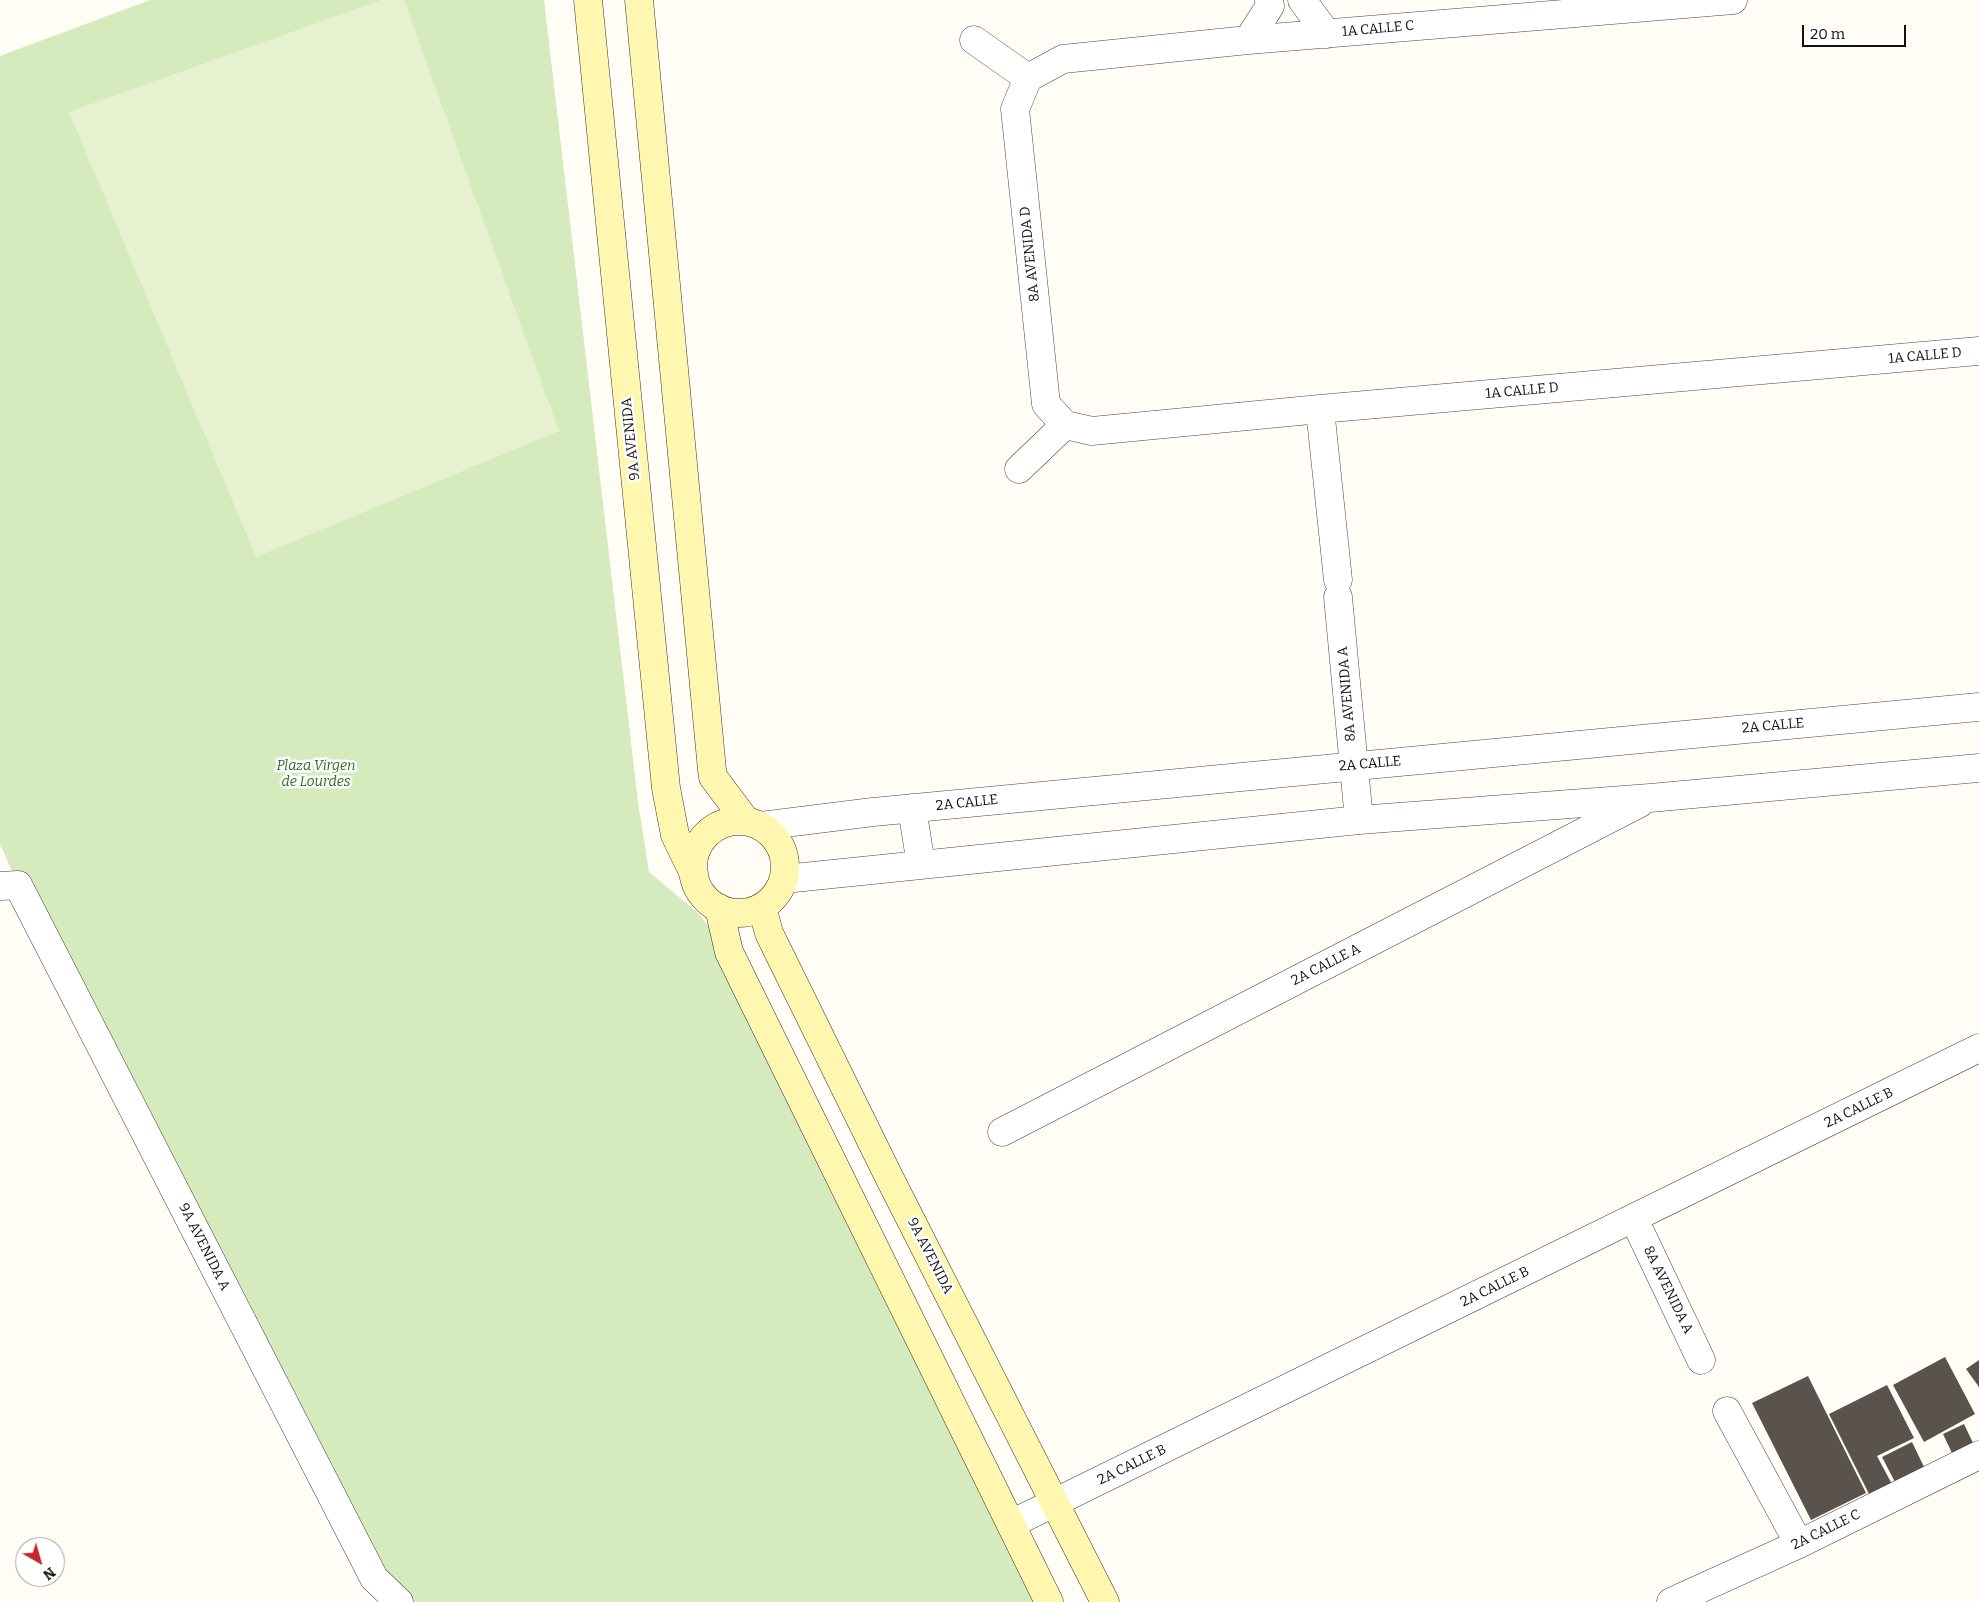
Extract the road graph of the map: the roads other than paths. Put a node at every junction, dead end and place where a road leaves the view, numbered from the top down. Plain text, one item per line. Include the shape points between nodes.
1 (588, 0) edge
2 (639, 0) edge
3 (1269, 0) edge
4 (1302, 0) edge
5 (1734, 0) edge
6 (1327, 34) junction
7 (974, 40) dead end
8 (1248, 40) junction
9 (1028, 78) junction
10 (1979, 351) edge
11 (1320, 409) junction
12 (1065, 425) junction
13 (1019, 469) dead end
14 (1979, 707) edge
15 (1354, 766) junction
16 (1979, 768) edge
17 (1650, 798) junction
18 (912, 808) junction
19 (1359, 820) junction
20 (754, 823) junction
21 (921, 865) junction
22 (694, 874) junction
23 (784, 879) junction
24 (9, 886) edge
25 (762, 907) junction
26 (719, 908) junction
27 (1979, 1048) edge
28 (1002, 1132) dead end
29 (1634, 1220) junction
30 (1701, 1360) dead end
31 (1727, 1412) dead end
32 (1979, 1454) edge
33 (1055, 1502) junction
34 (1011, 1524) junction
35 (1799, 1544) junction
36 (399, 1602) edge
37 (1049, 1602) edge
38 (1105, 1602) edge
39 (1671, 1602) edge

1 - 22 main road, 9A AVENIDA via 666,788 675,835
2 - 20 main road via 712,770 713,777
3 - 8 street via 1270,6
4 - 6 street
5 - 6 street, 1A CALLE C
6 - 8 street, 1A CALLE C
7 - 9 street
8 - 9 street, 1A CALLE C via 1063,59
9 - 12 street, 8A AVENIDA D via 1015,109 1046,404
10 - 11 street, 1A CALLE D
11 - 12 street, 1A CALLE D via 1092,431
11 - 15 street, 8A AVENIDA A
12 - 13 street
14 - 15 street, 2A CALLE
15 - 18 street, 2A CALLE
15 - 19 street, 8A AVENIDA A
16 - 17 street
17 - 19 street
17 - 28 street, 2A CALLE A
18 - 20 street, 2A CALLE
18 - 21 street
19 - 21 street
20 - 22 main road via 732,821 707,834 693,860
20 - 23 main road via 774,835 782,848 786,863
21 - 23 street
22 - 26 main road via 698,888
23 - 25 main road via 779,890
24 - 36 street, 9A AVENIDA A via 374,1578
25 - 26 main road via 740,913
25 - 33 main road, 9A AVENIDA via 769,933 889,1177
26 - 34 main road via 729,952
27 - 29 street, 2A CALLE B
29 - 30 street, 8A AVENIDA A
29 - 33 street, 2A CALLE B
31 - 35 street
32 - 35 street, 2A CALLE C
33 - 34 street, 2A CALLE B
33 - 38 main road, 9A AVENIDA
34 - 37 main road
35 - 39 street, 2A CALLE C

